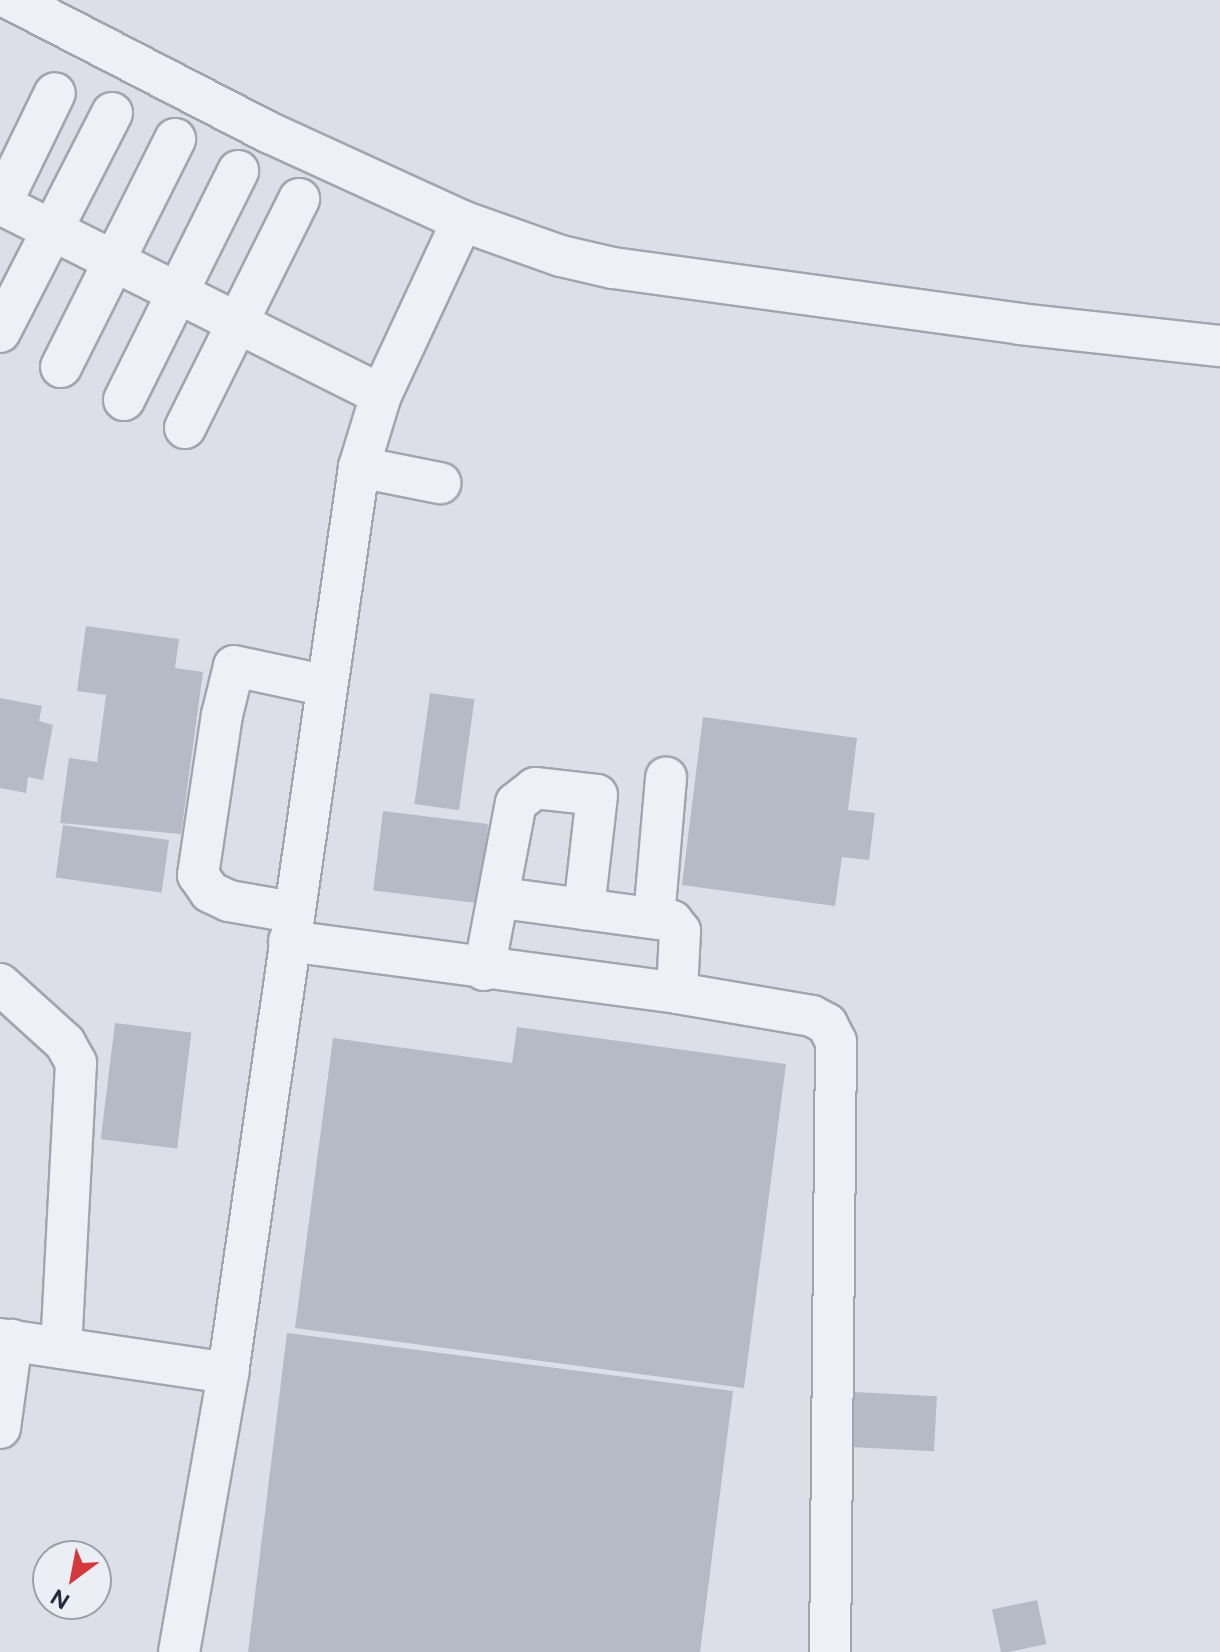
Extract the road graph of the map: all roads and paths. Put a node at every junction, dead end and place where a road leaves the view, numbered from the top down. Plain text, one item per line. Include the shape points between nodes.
1 (12, 0) edge
2 (55, 93) dead end
3 (112, 113) dead end
4 (175, 139) dead end
5 (238, 171) dead end
6 (299, 199) dead end
7 (0, 204) edge
8 (462, 221) junction
9 (53, 230) junction
10 (115, 261) junction
11 (178, 293) junction
12 (237, 322) junction
13 (0, 332) edge
14 (1220, 346) edge
15 (61, 367) dead end
16 (381, 395) junction
17 (124, 400) dead end
18 (185, 428) dead end
19 (359, 467) junction
20 (440, 483) dead end
21 (327, 686) junction
22 (597, 795) junction
23 (502, 898) junction
24 (584, 909) junction
25 (654, 918) junction
26 (290, 926) junction
27 (484, 970) junction
28 (0, 984) edge
29 (677, 993) junction
30 (6, 1339) edge
31 (61, 1348) junction
32 (228, 1373) junction
33 (0, 1428) edge
34 (179, 1652) edge
35 (830, 1652) edge

1 - 8 street via 270,133
2 - 7 street
3 - 9 street
4 - 10 street
5 - 11 street
6 - 12 street
7 - 9 street
8 - 14 street via 613,268
8 - 16 street
9 - 10 street
9 - 13 street
10 - 11 street
10 - 15 street
11 - 12 street
11 - 17 street
12 - 16 street
12 - 18 street
16 - 19 street
19 - 20 street
19 - 21 street
21 - 26 street
21 - 26 street via 234,666 222,715 198,875 210,892
22 - 23 street via 535,788 525,793 516,803
22 - 24 street
22 - 25 street via 665,790
23 - 24 street
23 - 27 street
24 - 25 street
25 - 29 street via 672,921 680,931
26 - 27 street
26 - 32 street
27 - 29 street
28 - 31 street via 65,1043 76,1063
29 - 35 street via 812,1016 827,1024 836,1042
30 - 31 street
30 - 33 street
31 - 32 street
32 - 34 street

